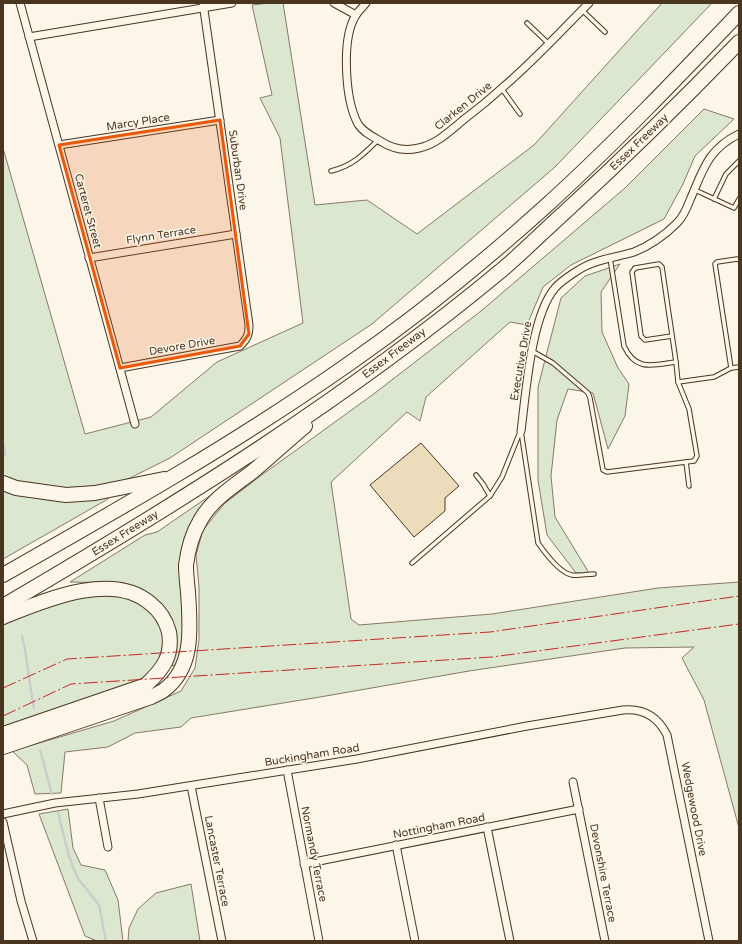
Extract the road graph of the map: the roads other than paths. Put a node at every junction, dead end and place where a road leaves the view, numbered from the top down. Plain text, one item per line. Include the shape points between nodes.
1 (20, 3) edge
2 (232, 3) edge
3 (334, 3) edge
4 (366, 3) edge
5 (589, 3) edge
6 (203, 6) edge
7 (739, 8) edge
8 (582, 10) junction
9 (739, 13) edge
10 (356, 15) junction
11 (527, 23) dead end
12 (605, 32) dead end
13 (718, 35) junction
14 (29, 37) junction
15 (739, 42) edge
16 (549, 44) junction
17 (502, 89) junction
18 (520, 114) dead end
19 (220, 120) junction
20 (739, 134) edge
21 (378, 140) junction
22 (58, 145) junction
23 (739, 161) edge
24 (331, 171) dead end
25 (695, 190) junction
26 (714, 199) junction
27 (739, 199) edge
28 (236, 234) junction
29 (89, 258) junction
30 (610, 258) junction
31 (739, 260) edge
32 (672, 336) junction
33 (246, 340) joint
34 (532, 351) junction
35 (676, 362) junction
36 (739, 367) edge
37 (120, 368) junction
38 (731, 368) junction
39 (360, 379) junction
40 (678, 382) junction
41 (135, 424) dead end
42 (521, 431) junction
43 (686, 462) junction
44 (476, 476) dead end
45 (173, 477) junction
46 (3, 483) edge
47 (689, 486) dead end
48 (490, 496) junction
49 (412, 563) dead end
50 (594, 574) dead end
51 (3, 575) edge
52 (3, 606) edge
53 (3, 617) edge
54 (623, 710) joint
55 (3, 734) edge
56 (3, 747) edge
57 (287, 770) junction
58 (573, 782) dead end
59 (191, 786) junction
60 (99, 798) junction
61 (579, 809) junction
62 (3, 814) edge
63 (3, 822) edge
64 (487, 827) junction
65 (396, 845) junction
66 (108, 847) dead end
67 (304, 864) junction
68 (33, 941) edge
69 (222, 941) edge
70 (319, 941) edge
71 (415, 941) edge
72 (510, 941) edge
73 (605, 941) edge
74 (709, 941) edge

1 - 14 street, Carteret Street
2 - 6 street
3 - 10 street
4 - 10 street, Clarken Drive
5 - 8 street, Clarken Drive
6 - 14 street
6 - 19 street, Suburban Drive
7 - 13 highway
8 - 12 lane
8 - 16 street, Clarken Drive
9 - 13 highway, Essex Freeway
10 - 21 street, Clarken Drive via 346,53 349,91 358,125
11 - 16 lane
13 - 45 highway, Essex Freeway via 630,125 552,199 441,294 352,362
14 - 22 street, Carteret Street
15 - 39 highway, Essex Freeway via 620,161 504,268
16 - 17 street, Clarken Drive
17 - 18 lane
17 - 21 street, Clarken Drive via 439,139 420,148 404,150
19 - 22 street, Marcy Place
19 - 28 street, Suburban Drive
20 - 25 street, Executive Drive via 729,138 715,150 704,166
21 - 24 lane via 354,162
22 - 29 street, Carteret Street
23 - 26 lane via 726,174
25 - 26 lane
25 - 30 street, Executive Drive via 678,222 645,247
26 - 27 lane via 734,208
28 - 29 street, Flynn Terrace
28 - 33 street, Suburban Drive via 249,325
29 - 37 street, Carteret Street
30 - 34 street, Executive Drive via 580,269 555,287 542,310
30 - 35 lane via 624,346 628,356 646,366
31 - 38 lane via 715,264
32 - 32 lane via 645,340 641,336 632,272 635,268 659,264 662,266
32 - 35 lane
33 - 37 street, Devore Drive via 240,346 227,349
34 - 42 street, Executive Drive
34 - 43 lane via 553,364 588,393 603,470 607,472
35 - 40 lane
36 - 38 lane
37 - 41 street, Carteret Street
38 - 40 lane via 714,377
39 - 52 highway, Essex Freeway via 230,468
39 - 56 highway via 206,511 189,548 186,566 190,638 188,655 175,680 151,697
40 - 43 lane via 690,409 697,456 694,461
42 - 48 lane via 502,477
42 - 50 lane via 538,543 547,556 567,574
43 - 47 lane
44 - 48 lane
45 - 46 highway via 95,493 66,495 16,488
45 - 51 highway, Essex Freeway
48 - 49 lane
53 - 55 highway via 47,599 67,594 88,590 126,591 146,599 155,607 168,628 170,640 167,660 146,685
54 - 57 street, Buckingham Road
54 - 74 street, Wedgewood Drive via 635,710 651,716 658,721 667,735
57 - 59 street, Buckingham Road
57 - 67 street, Normandy Terrace
58 - 61 street, Devonshire Terrace
59 - 60 street, Buckingham Road
59 - 69 street, Lancaster Terrace
60 - 62 street, Buckingham Road via 55,803
60 - 66 street
61 - 64 street, Nottingham Road
61 - 73 street, Devonshire Terrace
63 - 68 street
64 - 65 street, Nottingham Road
64 - 72 street
65 - 67 street, Nottingham Road
65 - 71 street
67 - 70 street, Normandy Terrace

